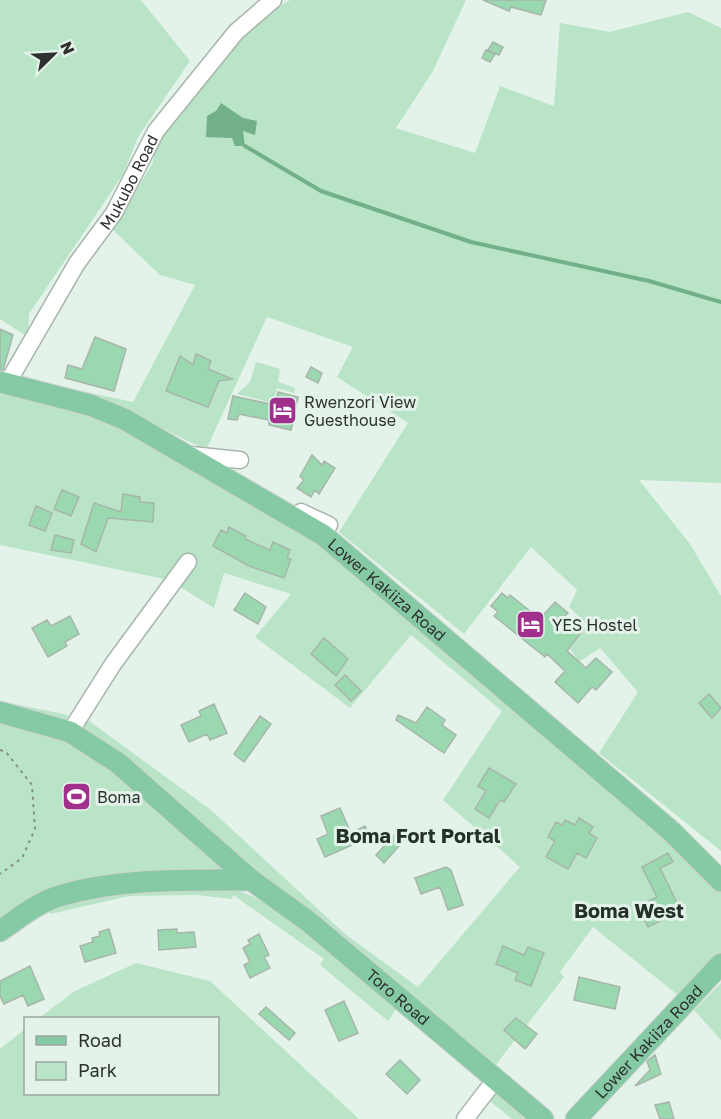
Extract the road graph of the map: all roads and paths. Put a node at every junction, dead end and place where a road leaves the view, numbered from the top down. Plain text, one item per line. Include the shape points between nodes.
1 (273, 0) edge
2 (4, 382) edge
3 (190, 455) junction
4 (240, 460) dead end
5 (266, 500) junction
6 (330, 525) dead end
7 (188, 562) dead end
8 (0, 712) edge
9 (70, 732) junction
10 (0, 750) edge
11 (0, 874) edge
12 (251, 880) junction
13 (721, 881) edge
14 (0, 931) edge
15 (721, 964) edge
16 (495, 1080) junction
17 (465, 1119) edge
18 (543, 1119) edge
19 (576, 1119) edge

1 - 2 street, Mukubo Road via 236,32 156,131 114,213 77,263
2 - 3 main road, Lower Kakiiza Road via 90,405
3 - 4 street
3 - 5 main road, Lower Kakiiza Road
5 - 6 street
5 - 13 main road, Lower Kakiiza Road via 333,543 671,831
7 - 9 street via 113,664
8 - 9 main road, Toro Road
9 - 12 main road, Toro Road via 118,763
10 - 11 path via 6,752 32,786 35,829 22,858
12 - 14 main road via 117,886 59,896 33,907
12 - 16 main road, Toro Road via 309,922
15 - 19 main road, Lower Kakiiza Road
16 - 17 street
16 - 18 main road, Toro Road

